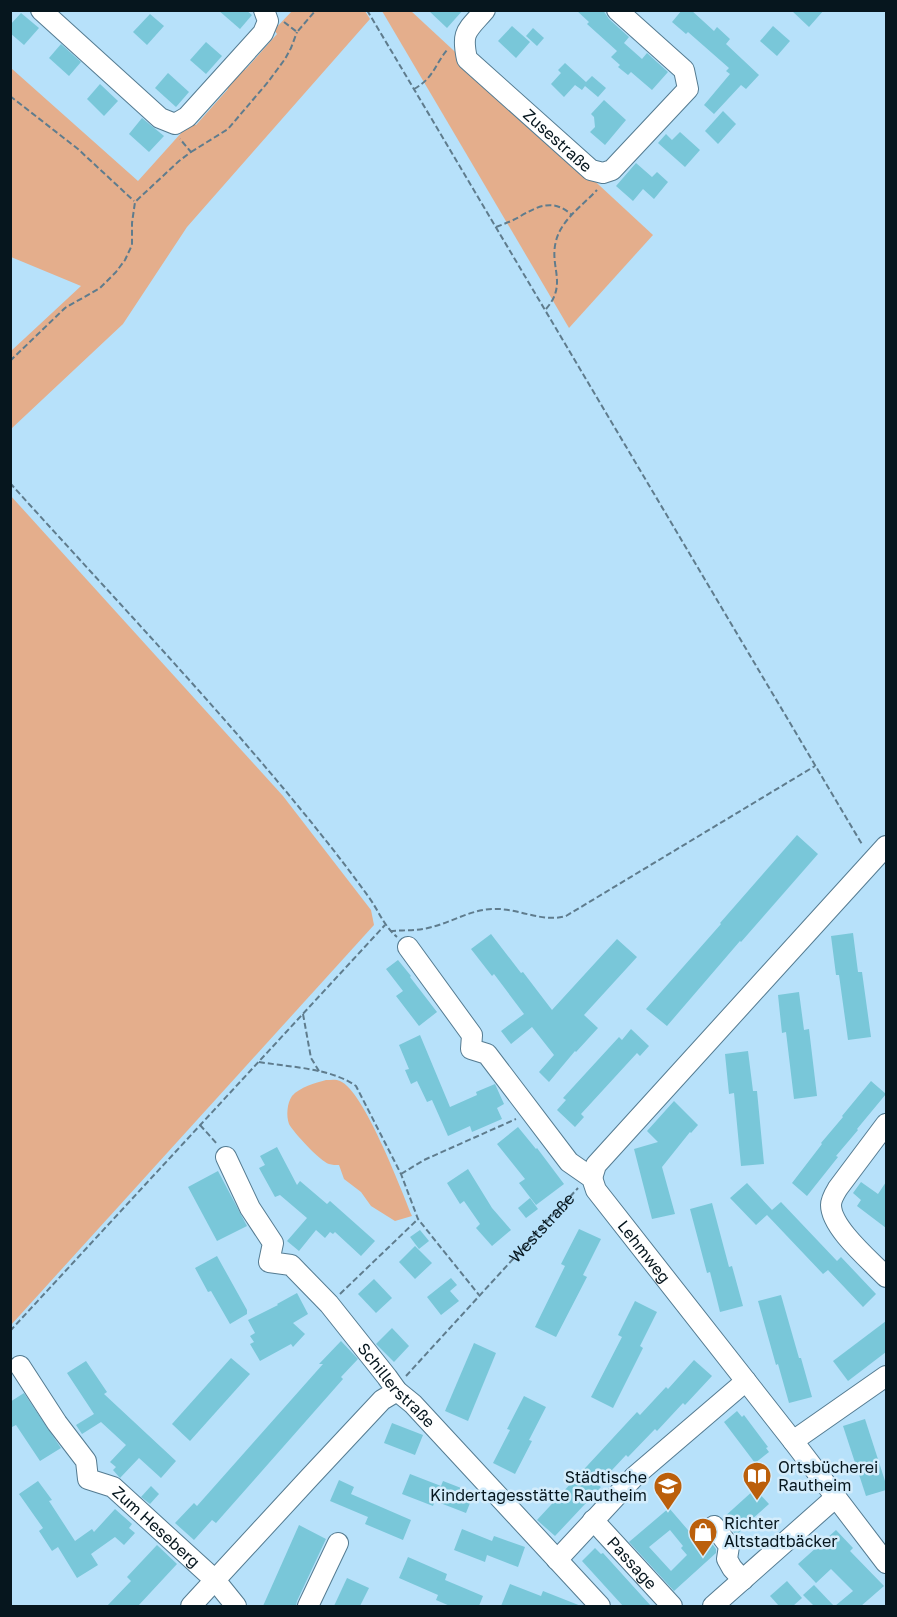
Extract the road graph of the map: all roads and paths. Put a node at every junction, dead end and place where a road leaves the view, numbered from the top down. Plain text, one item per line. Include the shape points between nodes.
1 (41, 10) edge
2 (316, 10) edge
3 (367, 10) edge
4 (485, 10) edge
5 (616, 10) edge
6 (266, 16) edge
7 (297, 32) junction
8 (463, 41) junction
9 (414, 89) junction
10 (10, 96) edge
11 (175, 124) junction
12 (191, 152) junction
13 (603, 173) junction
14 (135, 202) junction
15 (572, 215) junction
16 (496, 227) junction
17 (545, 310) junction
18 (10, 361) edge
19 (10, 483) edge
20 (816, 766) junction
21 (881, 852) edge
22 (385, 925) junction
23 (390, 931) junction
24 (408, 947) joint
25 (303, 1014) junction
26 (258, 1062) junction
27 (319, 1071) junction
28 (532, 1112) junction
29 (886, 1124) edge
30 (200, 1125) junction
31 (226, 1157) joint
32 (401, 1174) junction
33 (592, 1178) junction
34 (418, 1219) junction
35 (886, 1278) edge
36 (479, 1295) junction
37 (329, 1304) junction
38 (10, 1331) edge
39 (20, 1366) dead end
40 (886, 1376) edge
41 (746, 1381) junction
42 (396, 1391) junction
43 (794, 1441) junction
44 (836, 1497) junction
45 (593, 1520) junction
46 (714, 1526) dead end
47 (338, 1543) dead end
48 (556, 1560) junction
49 (886, 1563) edge
50 (215, 1580) junction
51 (742, 1580) junction
52 (191, 1606) edge
53 (236, 1606) edge
54 (308, 1606) edge
55 (600, 1606) edge
56 (672, 1606) edge
57 (713, 1606) edge

1 - 11 street via 160,118
2 - 7 path
3 - 9 path
4 - 8 street
5 - 13 street, Zusestraße via 684,70 688,88 612,170
6 - 7 path
6 - 11 street via 263,33 187,117
7 - 12 path via 285,59 228,129
8 - 9 path via 449,47 428,79
8 - 13 street, Zusestraße via 467,59 591,170
9 - 16 path
10 - 14 path via 78,149
11 - 12 path via 177,134
12 - 14 path
13 - 15 path via 598,189
14 - 18 path via 132,245 116,272 100,288 65,308
15 - 16 path via 561,207 543,206
15 - 17 path via 555,243 558,284
16 - 17 path
17 - 20 path
19 - 22 path via 272,775 369,898
20 - 21 path via 862,845
20 - 23 path via 566,916 552,919 493,909 429,928
21 - 33 street via 596,1165
22 - 23 path
22 - 25 path
23 - 24 path
24 - 28 street, Lehmweg via 472,1035 471,1050 487,1054
25 - 26 path
25 - 27 path via 311,1058
26 - 27 path
26 - 30 path
27 - 32 path via 356,1086
28 - 32 path
28 - 33 street, Lehmweg via 569,1162
29 - 35 street via 838,1188 831,1206 844,1233
30 - 31 path
30 - 38 path
31 - 37 street, Schillerstraße via 250,1208 273,1243 269,1262 291,1265
32 - 34 path
33 - 36 path, Weststraße via 579,1187
33 - 41 street, Lehmweg via 596,1190
34 - 36 path
34 - 37 path
36 - 42 path, Weststraße
37 - 42 street, Schillerstraße
39 - 50 street, Zum Heseberg via 86,1461 88,1479 113,1487
40 - 43 street
41 - 43 street, Lehmweg
41 - 45 street via 635,1476
42 - 48 street, Schillerstraße via 413,1404
42 - 50 street via 382,1400
43 - 44 street, Lehmweg
44 - 49 street, Lehmweg
44 - 51 street
45 - 48 street
45 - 56 street, Passage
46 - 51 street via 729,1546 727,1558
47 - 54 street
48 - 55 street, Schillerstraße
50 - 52 street
50 - 53 street, Zum Heseberg
51 - 57 street

